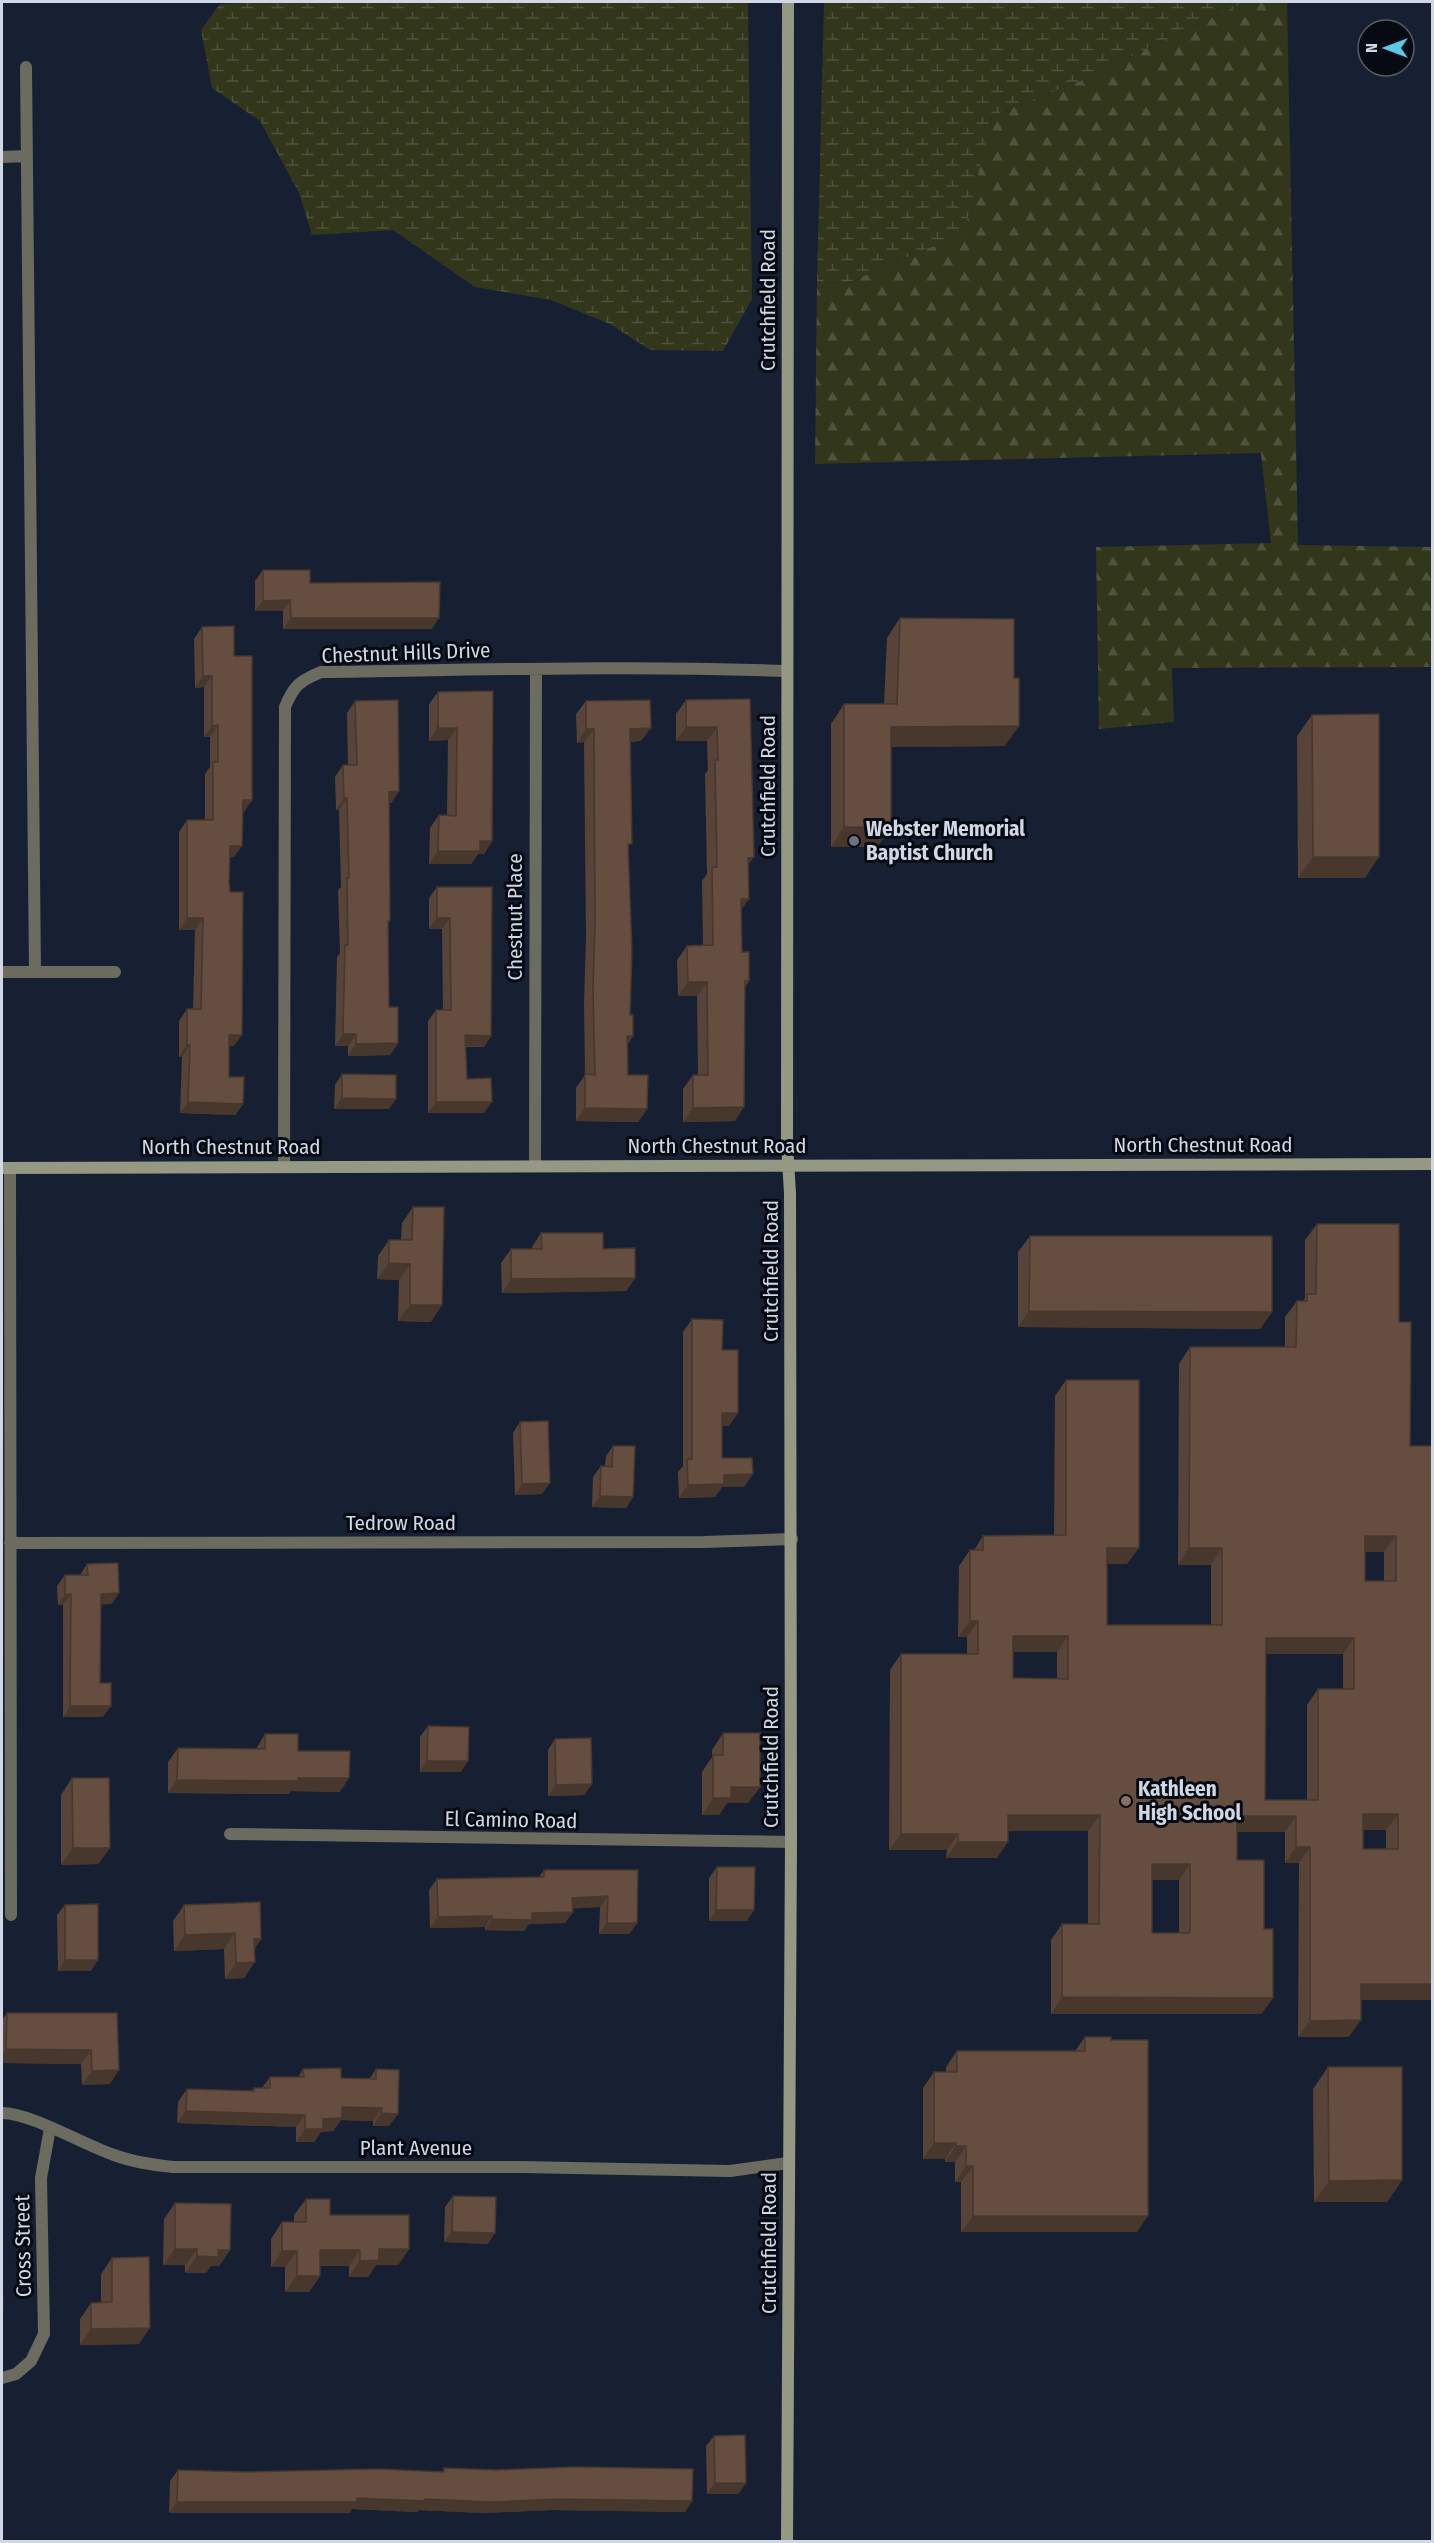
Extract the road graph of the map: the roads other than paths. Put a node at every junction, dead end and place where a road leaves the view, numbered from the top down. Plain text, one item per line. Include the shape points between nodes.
1 (788, 2) edge
2 (26, 67) dead end
3 (27, 156) junction
4 (2, 157) edge
5 (536, 669) junction
6 (788, 671) junction
7 (2, 972) edge
8 (35, 972) junction
9 (115, 972) dead end
10 (1432, 1164) edge
11 (535, 1165) junction
12 (284, 1166) junction
13 (789, 1166) junction
14 (6, 1168) edge
15 (792, 1539) junction
16 (10, 1543) junction
17 (6, 1650) edge
18 (230, 1834) dead end
19 (791, 1842) junction
20 (11, 1916) dead end
21 (2, 2113) edge
22 (50, 2128) junction
23 (788, 2163) junction
24 (2, 2378) edge
25 (787, 2541) edge

1 - 6 street, Crutchfield Road
2 - 3 street
3 - 4 street
3 - 8 street
5 - 6 street, Chestnut Hills Drive
5 - 11 street, Chestnut Place
5 - 12 street, Chestnut Hills Drive via 321,672 302,681 291,692 285,707
6 - 13 street, Crutchfield Road
7 - 8 street
8 - 9 street
10 - 13 street, North Chestnut Road
11 - 12 street, North Chestnut Road
11 - 13 street, North Chestnut Road
12 - 14 street, North Chestnut Road
13 - 15 street, Crutchfield Road
14 - 16 street
15 - 16 street, Tedrow Road
15 - 19 street, Crutchfield Road
16 - 17 street
17 - 20 street
18 - 19 street, El Camino Road
19 - 23 street, Crutchfield Road
21 - 22 street, Plant Avenue
22 - 23 street, Plant Avenue via 114,2155 173,2167 730,2171
22 - 24 street, Cross Street via 41,2178 44,2334 31,2361 16,2374
23 - 25 street, Crutchfield Road

